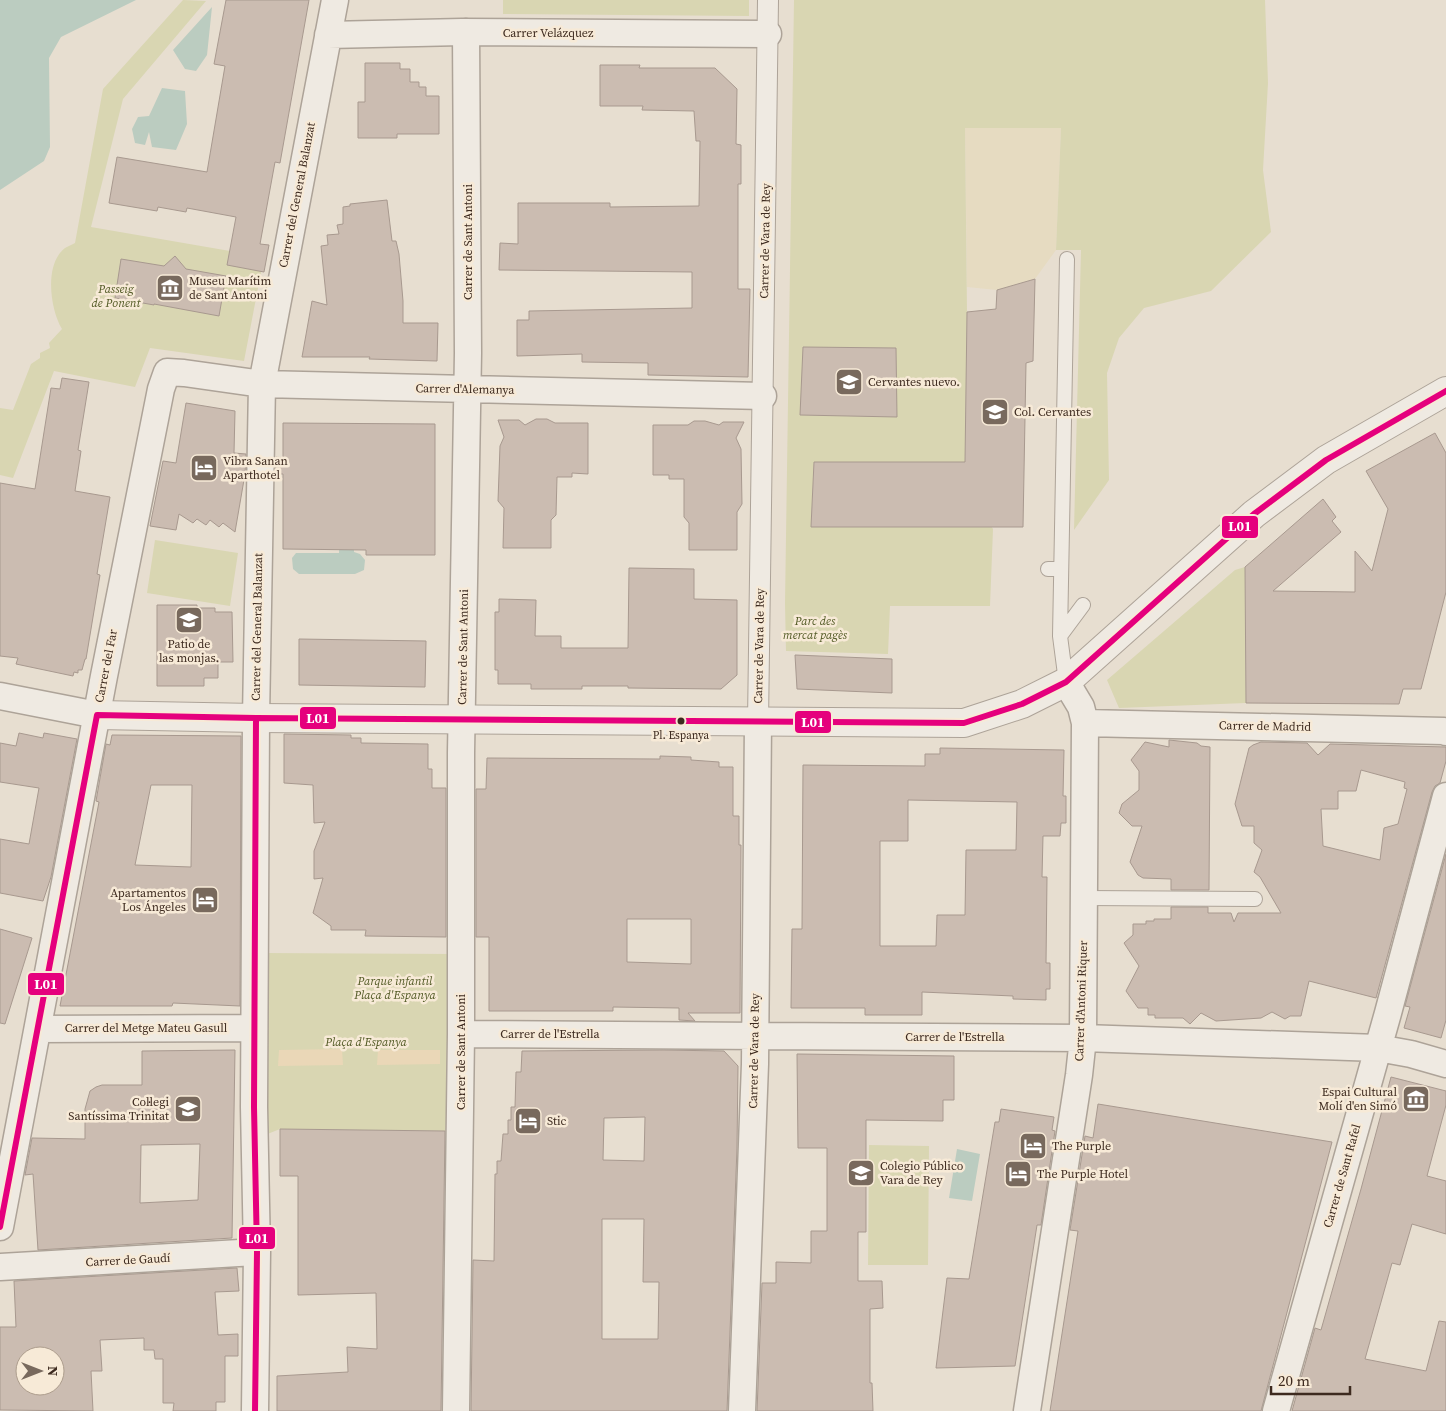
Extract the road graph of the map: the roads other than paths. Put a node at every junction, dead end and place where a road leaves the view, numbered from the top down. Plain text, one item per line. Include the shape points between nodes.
1 (334, 0) edge
2 (768, 0) edge
3 (466, 32) junction
4 (768, 34) junction
5 (328, 35) junction
6 (1067, 259) dead end
7 (167, 372) joint
8 (262, 384) junction
9 (468, 389) junction
10 (1446, 391) edge
11 (762, 396) junction
12 (1083, 606) dead end
13 (1060, 636) junction
14 (1066, 682) junction
15 (0, 696) edge
16 (97, 715) junction
17 (256, 718) junction
18 (462, 720) junction
19 (758, 722) junction
20 (1085, 723) junction
21 (1445, 731) edge
22 (1446, 796) edge
23 (1083, 898) junction
24 (1255, 899) dead end
25 (254, 1028) junction
26 (38, 1029) junction
27 (462, 1034) junction
28 (755, 1036) junction
29 (1083, 1038) junction
30 (1378, 1048) junction
31 (1446, 1064) edge
32 (0, 1227) edge
33 (257, 1252) junction
34 (0, 1267) edge
35 (255, 1411) edge
36 (456, 1411) edge
37 (742, 1411) edge
38 (1027, 1411) edge
39 (1276, 1411) edge

1 - 5 street, Carrer del General Balanzat
2 - 4 street, Carrer de Vara de Rey
3 - 4 street, Carrer Velázquez
3 - 5 street, Carrer Velázquez
3 - 9 street, Carrer de Sant Antoni
4 - 11 street, Carrer de Vara de Rey
5 - 8 street, Carrer del General Balanzat
6 - 13 lane via 1054,569
7 - 8 street, Carrer d'Alemanya
7 - 16 street, Carrer del Far
8 - 9 street, Carrer d'Alemanya
8 - 17 street, Carrer del General Balanzat
9 - 11 street, Carrer d'Alemanya
9 - 18 street, Carrer de Sant Antoni
10 - 14 street via 1326,460 1254,514
11 - 19 street, Carrer de Vara de Rey
12 - 13 lane
13 - 14 lane
14 - 19 street via 1022,704 964,723
14 - 20 street, Carrer d'Antoni Riquer via 1081,707
15 - 16 street
16 - 17 street
16 - 26 street, Carrer del Far
17 - 18 street
17 - 25 street, Carrer del General Balanzat
18 - 19 street
18 - 27 street, Carrer de Sant Antoni
19 - 28 street, Carrer de Vara de Rey
20 - 21 street, Carrer de Madrid
20 - 23 street, Carrer d'Antoni Riquer
22 - 30 street, Carrer de Sant Rafel
23 - 24 lane
23 - 29 street, Carrer d'Antoni Riquer
25 - 26 street, Carrer del Metge Mateu Gasull
25 - 33 street, Carrer del General Balanzat
26 - 32 street, Carrer del Far
27 - 28 street, Carrer de l'Estrella
27 - 36 street, Carrer de Sant Antoni
28 - 29 street, Carrer de l'Estrella
28 - 37 street, Carrer de Vara de Rey
29 - 30 street, Carrer de l'Estrella
29 - 38 street, Carrer d'Antoni Riquer
30 - 31 street, Carrer de l'Estrella
30 - 39 street, Carrer de Sant Rafel
33 - 34 street, Carrer de Gaudí
33 - 35 street, Carrer del General Balanzat

